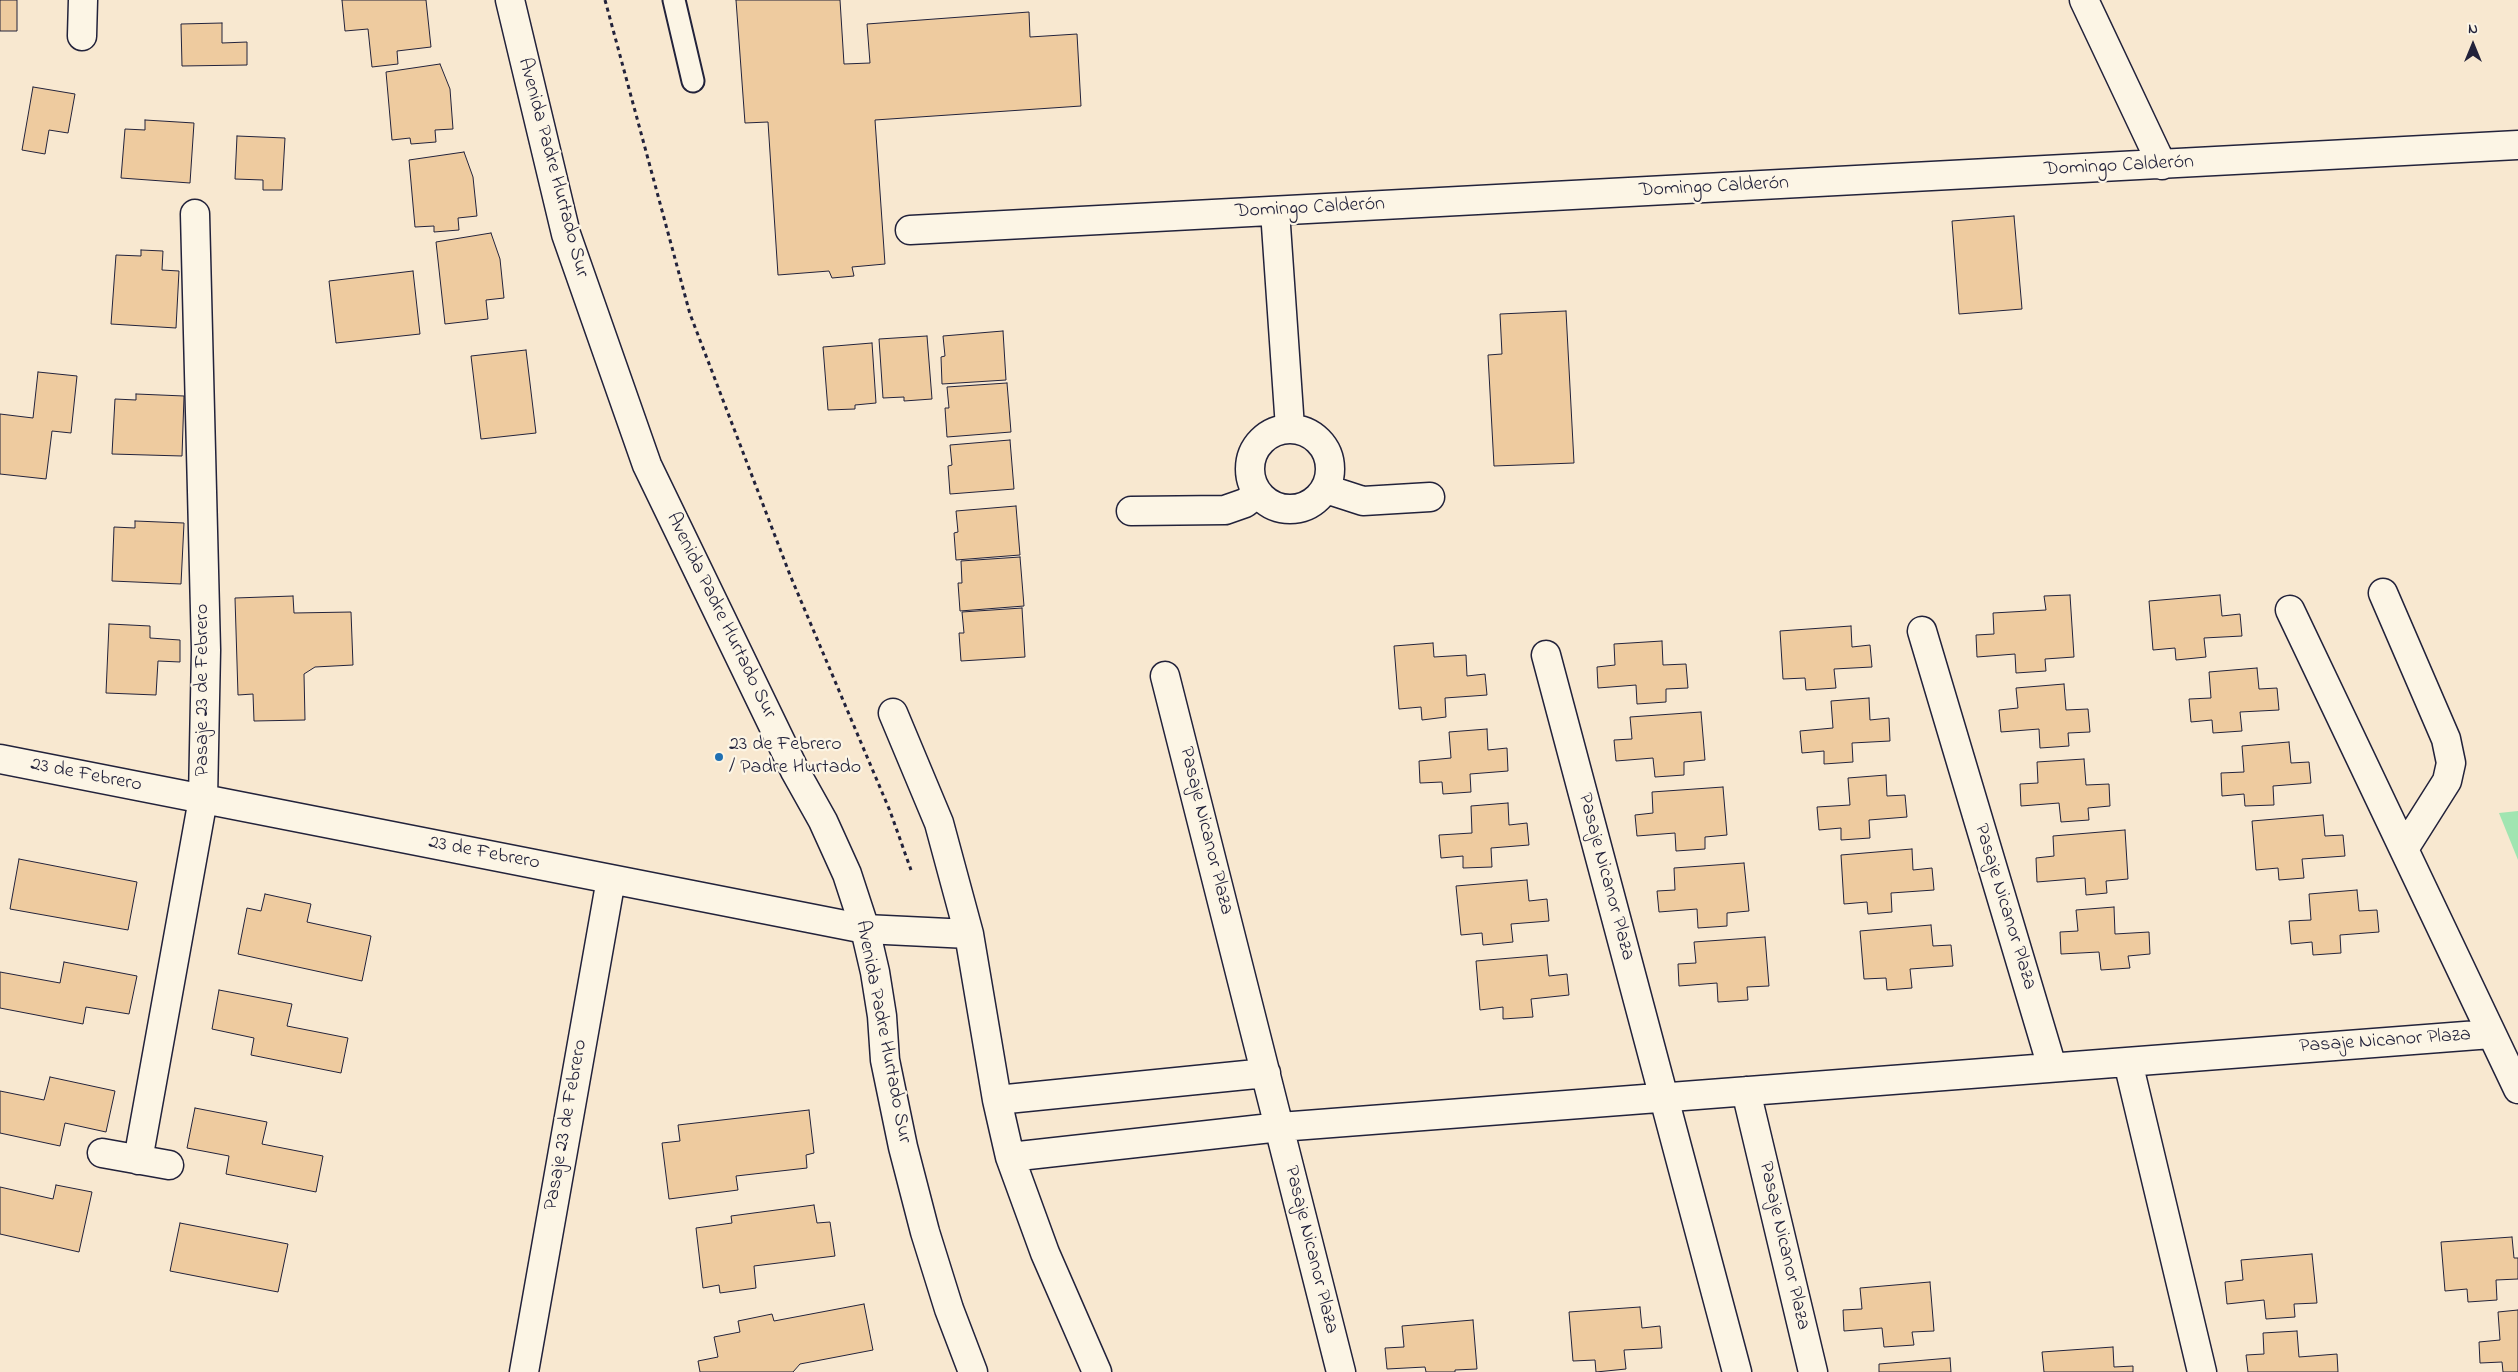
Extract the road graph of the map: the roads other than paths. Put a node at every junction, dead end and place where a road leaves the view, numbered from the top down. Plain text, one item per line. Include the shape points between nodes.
1 (82, 0) edge
2 (510, 0) edge
3 (674, 0) edge
4 (2084, 0) edge
5 (82, 36) dead end
6 (693, 81) dead end
7 (2518, 144) edge
8 (2162, 165) junction
9 (1275, 211) junction
10 (195, 214) dead end
11 (910, 230) dead end
12 (1290, 428) junction
13 (1326, 489) junction
14 (1258, 493) junction
15 (1430, 497) dead end
16 (1131, 511) dead end
17 (2383, 592) dead end
18 (2290, 610) dead end
19 (1922, 631) dead end
20 (1546, 655) dead end
21 (1165, 676) dead end
22 (893, 713) dead end
23 (0, 759) edge
24 (203, 798) junction
25 (2404, 849) junction
26 (611, 879) junction
27 (865, 929) junction
28 (970, 934) junction
29 (2491, 1034) junction
30 (2128, 1062) junction
31 (2052, 1067) junction
32 (1266, 1073) junction
33 (2518, 1089) edge
34 (1746, 1091) junction
35 (1663, 1098) junction
36 (997, 1100) junction
37 (1280, 1127) junction
38 (102, 1154) dead end
39 (1010, 1157) junction
40 (138, 1160) junction
41 (169, 1166) dead end
42 (524, 1372) edge
43 (973, 1372) edge
44 (1097, 1372) edge
45 (1340, 1372) edge
46 (1737, 1372) edge
47 (1813, 1372) edge
48 (2202, 1372) edge

1 - 5 street
2 - 27 street, Avenida Padre Hurtado Sur via 566,234 647,465 795,771 823,821 847,874
3 - 6 lane
4 - 8 street
7 - 8 street, Domingo Calderón
8 - 9 street, Domingo Calderón
9 - 11 street, Domingo Calderón
9 - 12 street
10 - 24 street, Pasaje 23 de Febrero via 206,650
12 - 13 street via 1304,430 1325,448 1330,461
12 - 14 street via 1277,430 1266,437 1251,457 1249,470
13 - 14 street via 1305,507 1291,509 1278,508
13 - 15 street via 1364,501
14 - 16 street via 1245,503 1225,510
17 - 25 street via 2446,739 2451,763 2447,781
18 - 25 street, Pasaje Nicanor Plaza
19 - 31 street, Pasaje Nicanor Plaza
20 - 35 street, Pasaje Nicanor Plaza
21 - 32 street, Pasaje Nicanor Plaza
22 - 28 street via 939,823
23 - 24 street, 23 de Febrero
24 - 26 street, 23 de Febrero
24 - 40 street, Pasaje 23 de Febrero
25 - 29 street, Pasaje Nicanor Plaza
26 - 27 street, 23 de Febrero
26 - 42 street, Pasaje 23 de Febrero
27 - 28 street, 23 de Febrero
27 - 43 street, Avenida Padre Hurtado Sur via 903,1147 925,1232
28 - 36 street
29 - 30 street, Pasaje Nicanor Plaza
29 - 33 street, Pasaje Nicanor Plaza
30 - 31 street, Pasaje Nicanor Plaza
30 - 48 street
31 - 34 street, Pasaje Nicanor Plaza
32 - 36 street
32 - 37 street, Pasaje Nicanor Plaza
34 - 35 street, Pasaje Nicanor Plaza
34 - 47 street, Pasaje Nicanor Plaza
35 - 37 street, Pasaje Nicanor Plaza
35 - 46 street, Pasaje Nicanor Plaza
36 - 39 street
37 - 39 street, Pasaje Nicanor Plaza
37 - 45 street, Pasaje Nicanor Plaza
38 - 40 street
39 - 44 street via 1045,1253
40 - 41 street

